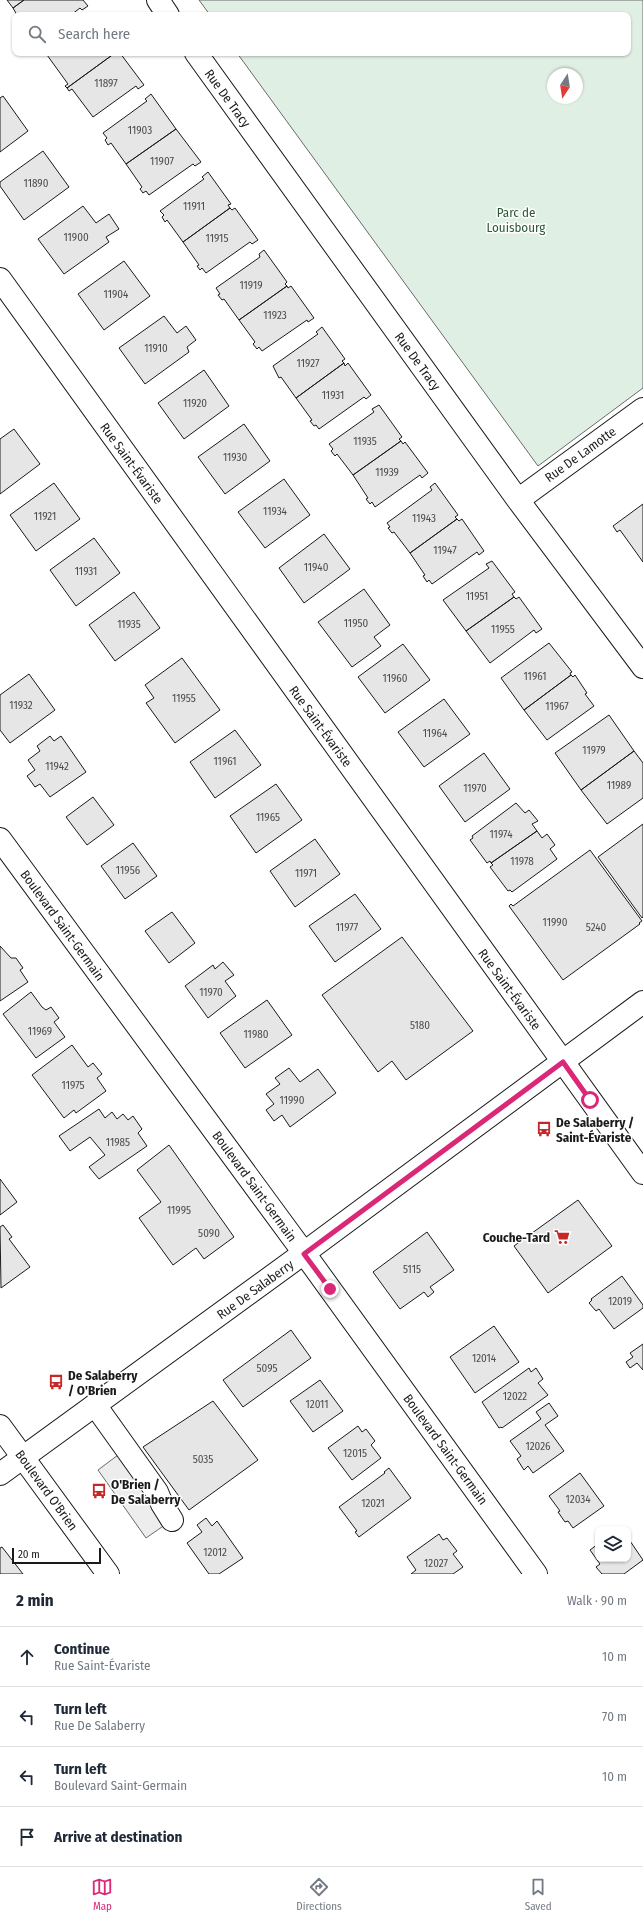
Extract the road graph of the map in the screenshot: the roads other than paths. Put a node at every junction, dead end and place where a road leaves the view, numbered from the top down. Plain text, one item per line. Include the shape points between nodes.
1 (158, 0) edge
2 (166, 12) edge
3 (198, 56) edge
4 (0, 279) edge
5 (643, 408) edge
6 (518, 500) junction
7 (643, 667) edge
8 (0, 839) edge
9 (643, 1002) edge
10 (563, 1062) junction
11 (643, 1173) edge
12 (304, 1254) junction
13 (95, 1405) junction
14 (0, 1426) edge
15 (23, 1457) junction
16 (0, 1474) edge
17 (172, 1520) dead end
18 (108, 1574) edge
19 (536, 1574) edge

1 - 2 street
3 - 6 street, Rue De Tracy
4 - 10 street, Rue Saint-Évariste
5 - 6 street, Rue De Lamotte
6 - 7 street, Rue De Tracy
8 - 12 street, Boulevard Saint-Germain
9 - 10 street, Rue De Salaberry
10 - 11 street, Rue Saint-Évariste
10 - 12 street, Rue De Salaberry
12 - 13 street, Rue De Salaberry
12 - 19 street, Boulevard Saint-Germain
13 - 15 street, Rue De Salaberry
13 - 17 street via 157,1492
14 - 15 street, Boulevard O'Brien
15 - 16 street, Rue De Salaberry
15 - 18 street, Boulevard O'Brien

